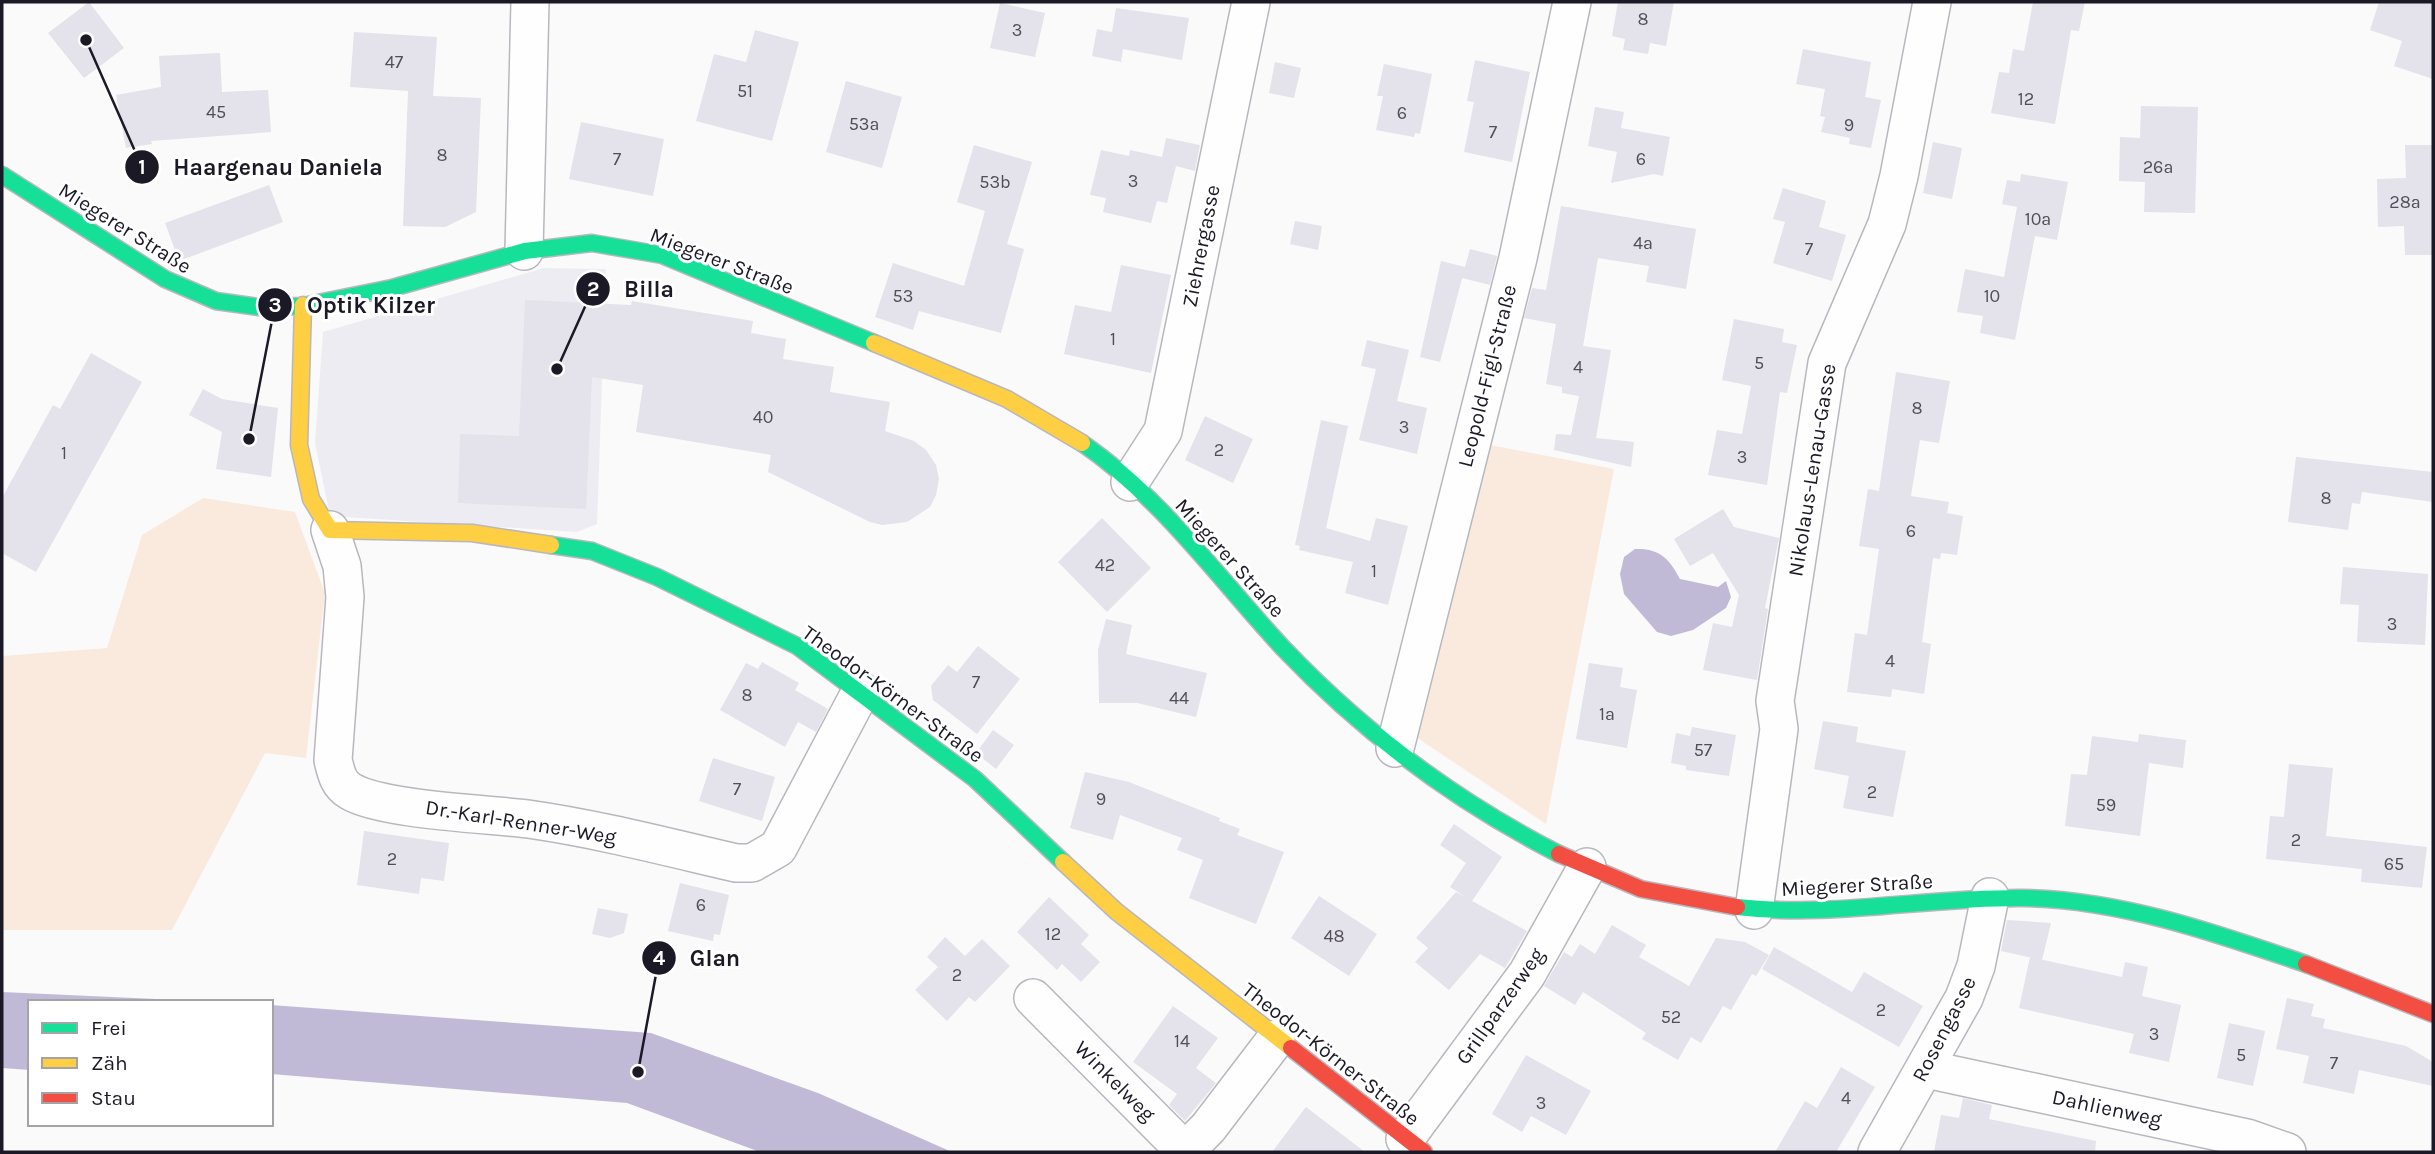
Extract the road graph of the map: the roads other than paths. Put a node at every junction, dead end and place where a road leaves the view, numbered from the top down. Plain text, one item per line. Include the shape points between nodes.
1 (530, 2) edge
2 (1251, 2) edge
3 (1572, 2) edge
4 (1932, 2) edge
5 (2, 175) edge
6 (524, 250) junction
7 (303, 305) junction
8 (1130, 482) junction
9 (330, 530) junction
10 (860, 691) junction
11 (1395, 748) junction
12 (1587, 867) junction
13 (1990, 897) junction
14 (1754, 910) junction
15 (1033, 998) dead end
16 (2433, 1014) edge
17 (1276, 1039) junction
18 (1926, 1069) junction
19 (1415, 1145) edge
20 (1877, 1152) edge
21 (2287, 1152) edge

1 - 6 street
2 - 8 street, Ziehrergasse via 1163,431
3 - 11 street, Leopold-Figl-Straße via 1518,258
4 - 14 street, Nikolaus-Lenau-Gasse via 1886,224 1827,363 1776,701 1779,729
5 - 7 main road, Miegerer Straße via 183,289 250,306
6 - 7 main road, Miegerer Straße via 346,298
6 - 8 main road, Miegerer Straße via 571,243 662,255 1007,399 1060,427
7 - 9 main road via 299,446 311,499
8 - 11 main road, Miegerer Straße via 1312,677
9 - 10 main road, Theodor-Körner-Straße via 472,533 592,551 657,577 797,646
9 - 10 street, Dr.-Karl-Renner-Weg via 342,566 345,597 333,760 337,778 350,791 387,803 529,819 752,863 778,848
10 - 17 main road, Theodor-Körner-Straße via 975,779 1117,912
11 - 12 main road, Miegerer Straße via 1534,840
12 - 14 main road, Miegerer Straße via 1640,888
12 - 19 street, Grillparzerweg via 1527,974
13 - 14 main road, Miegerer Straße via 1826,911
13 - 16 main road, Miegerer Straße via 2101,905 2173,923 2288,956
13 - 18 street, Rosengasse via 1964,998
15 - 17 street, Winkelweg via 1185,1151
17 - 19 main road, Theodor-Körner-Straße
18 - 20 street, Rosengasse
18 - 21 street, Dahlienweg via 2246,1138

